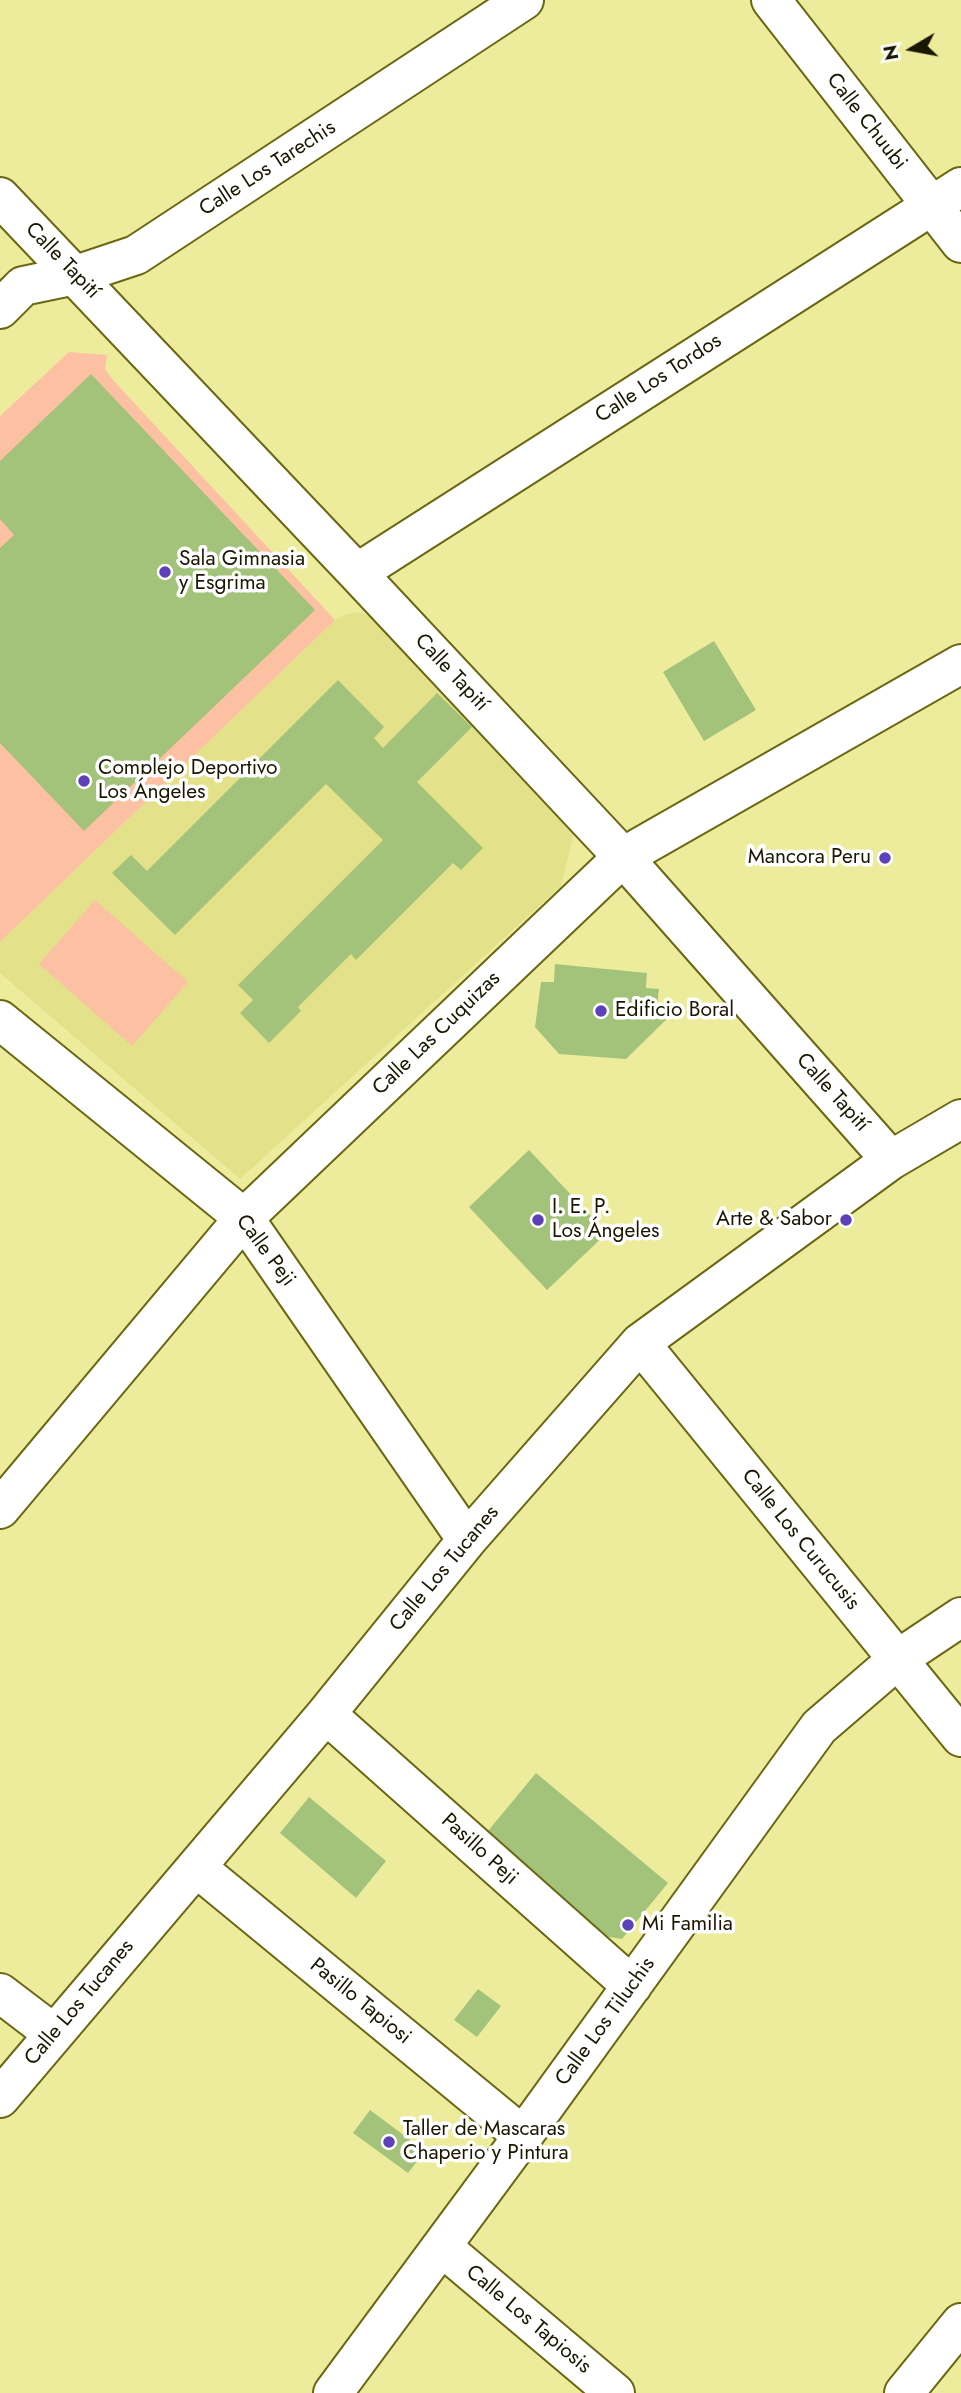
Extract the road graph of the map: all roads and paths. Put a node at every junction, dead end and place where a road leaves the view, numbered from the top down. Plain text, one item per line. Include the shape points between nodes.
1 (524, 0) edge
2 (771, 0) edge
3 (946, 196) edge
4 (0, 197) edge
5 (961, 243) edge
6 (76, 275) junction
7 (0, 309) edge
8 (357, 573) junction
9 (961, 664) edge
10 (623, 858) junction
11 (0, 1020) edge
12 (961, 1119) edge
13 (891, 1160) junction
14 (244, 1218) junction
15 (640, 1343) junction
16 (0, 1509) edge
17 (467, 1540) junction
18 (961, 1616) edge
19 (898, 1659) junction
20 (326, 1714) junction
21 (961, 1737) edge
22 (196, 1867) junction
23 (632, 1986) junction
24 (0, 1993) edge
25 (54, 2034) junction
26 (0, 2098) edge
27 (523, 2136) junction
28 (442, 2247) junction
29 (961, 2323) edge
30 (333, 2393) edge
31 (615, 2393) edge
32 (904, 2393) edge

1 - 6 street, Calle Los Tarechis via 136,255
2 - 3 street, Calle Chuubi
3 - 5 street, Calle Chuubi
3 - 8 street, Calle Los Tordos
4 - 6 street, Calle Tapití
6 - 7 street, Calle Los Tarechis via 23,286
6 - 8 street, Calle Tapití
8 - 10 street, Calle Tapití
9 - 10 street, Calle Las Cuquizas
10 - 13 street, Calle Tapití
10 - 14 street, Calle Las Cuquizas
11 - 14 street, Calle Peji
12 - 13 street, Calle Los Tucanes
13 - 15 street, Calle Los Tucanes
14 - 16 street, Calle Las Cuquizas
14 - 17 street, Calle Peji
15 - 17 street, Calle Los Tucanes
15 - 19 street, Calle Los Curucusis
17 - 20 street, Calle Los Tucanes
18 - 19 street, Calle Los Tiluchis
19 - 21 street, Calle Los Curucusis
19 - 23 street, Calle Los Tiluchis via 819,1727
20 - 22 street, Calle Los Tucanes
20 - 23 street, Pasillo Peji
22 - 25 street, Calle Los Tucanes
22 - 27 street, Pasillo Tapiosi
23 - 27 street, Calle Los Tiluchis
24 - 25 street
25 - 26 street, Calle Los Tucanes
27 - 28 street, Calle Los Tiluchis
28 - 30 street, Calle Los Tiluchis
28 - 31 street, Calle Los Tapiosis
29 - 32 street

